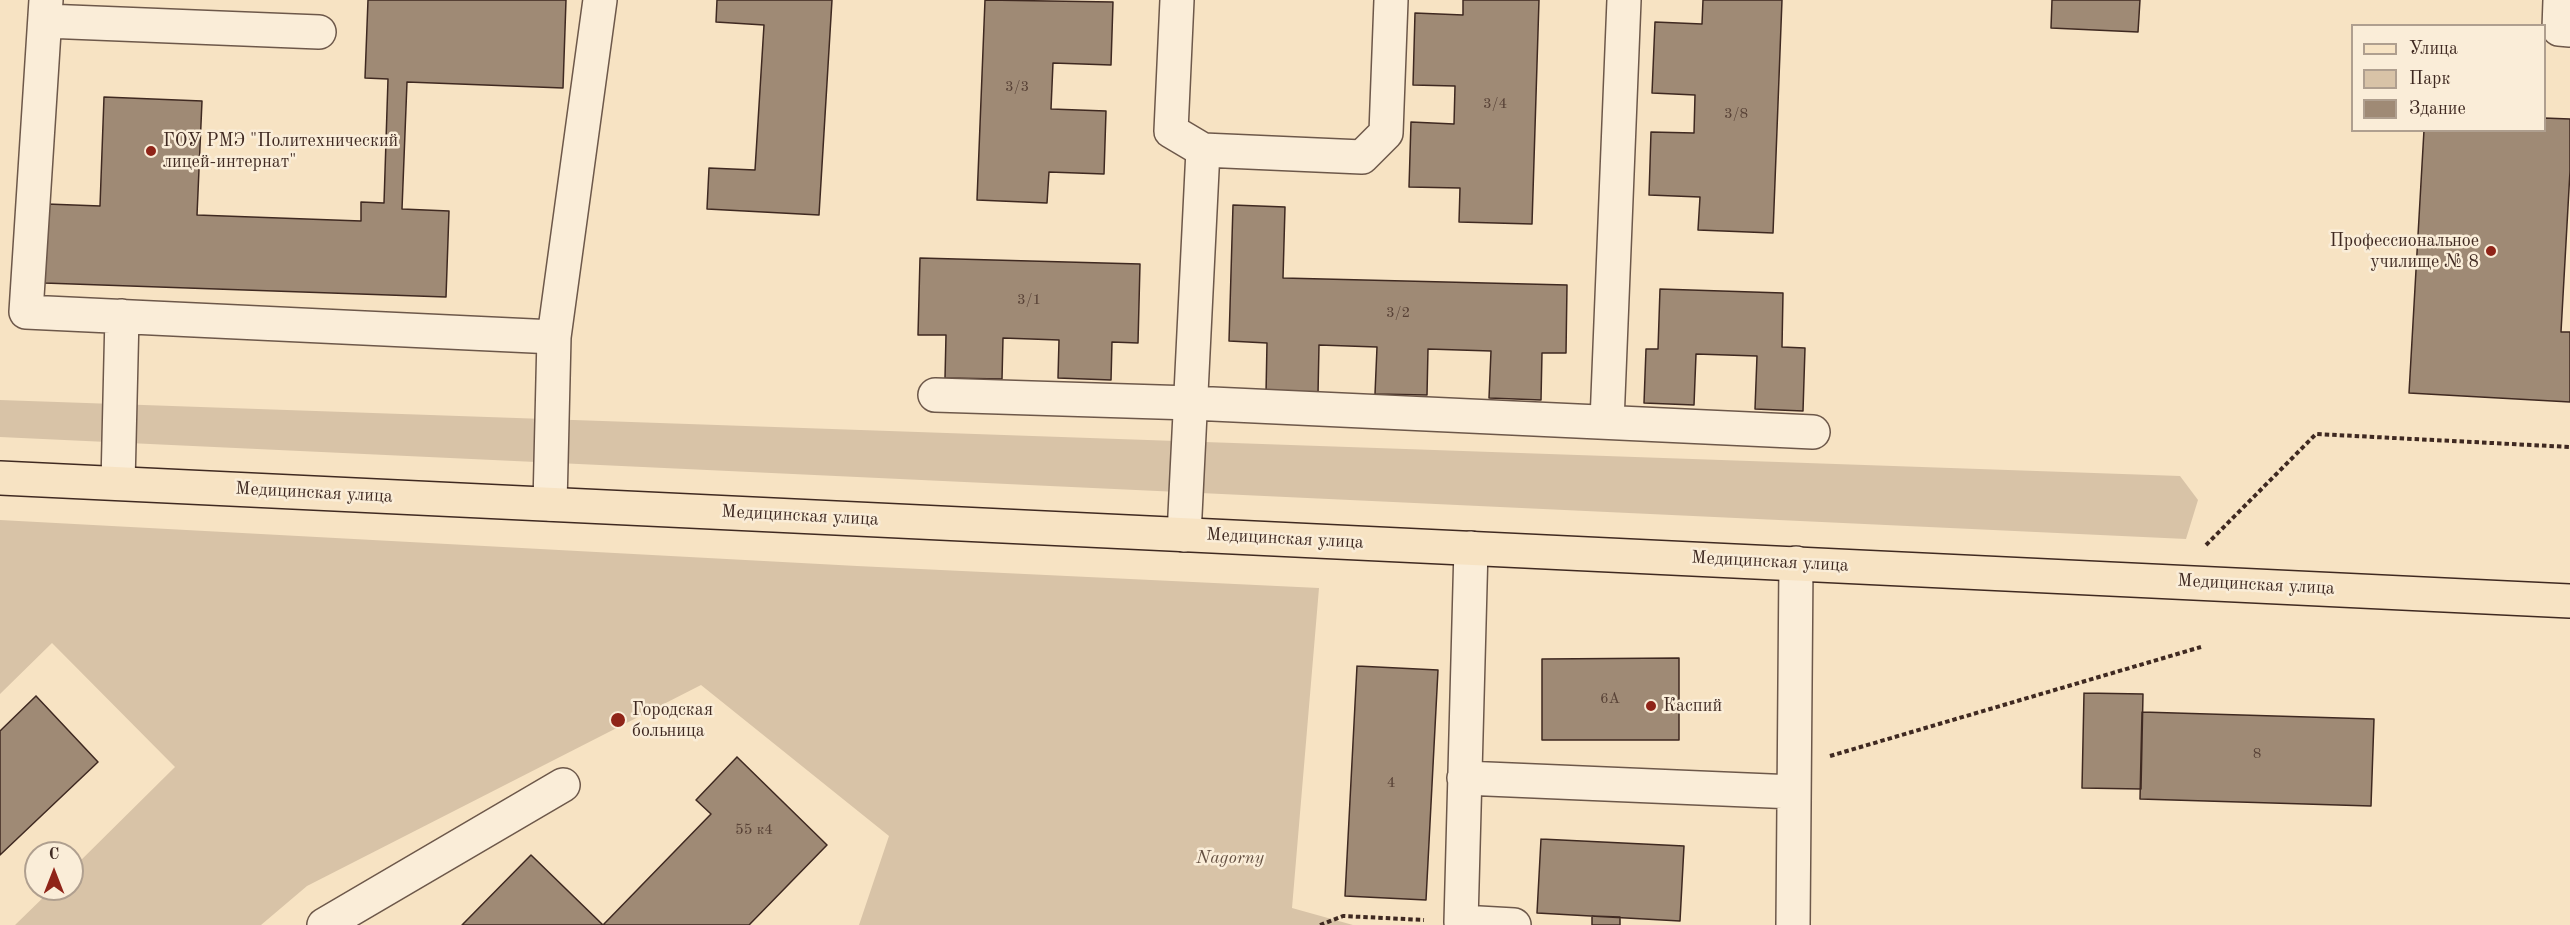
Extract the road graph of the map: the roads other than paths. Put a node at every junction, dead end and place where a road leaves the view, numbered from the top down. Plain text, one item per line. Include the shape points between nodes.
1 (600, 0) edge
2 (1177, 0) edge
3 (1391, 0) edge
4 (1624, 0) edge
5 (2560, 0) edge
6 (45, 11) edge
7 (2570, 30) edge
8 (319, 32) dead end
9 (1203, 150) junction
10 (122, 316) junction
11 (554, 338) junction
12 (935, 395) dead end
13 (1191, 403) junction
14 (1606, 422) junction
15 (1813, 432) dead end
16 (0, 478) edge
17 (118, 483) junction
18 (550, 504) junction
19 (1184, 535) junction
20 (1471, 548) junction
21 (1796, 563) junction
22 (2570, 601) edge
23 (1464, 778) junction
24 (1794, 779) junction
25 (563, 785) dead end
26 (324, 925) edge
27 (1514, 925) edge
28 (1793, 925) edge

1 - 11 lane
2 - 9 lane via 1171,131
3 - 9 lane via 1386,133 1362,157
4 - 14 lane
5 - 7 lane via 2559,29
6 - 8 lane
6 - 10 lane via 26,312
9 - 13 lane
10 - 11 lane
10 - 17 lane
11 - 18 lane
12 - 13 lane
13 - 14 lane
13 - 19 lane
14 - 15 lane
16 - 17 main road, Медицинская улица
17 - 18 main road, Медицинская улица
18 - 19 main road, Медицинская улица
19 - 20 main road, Медицинская улица
20 - 21 main road, Медицинская улица
20 - 23 lane
21 - 22 main road, Медицинская улица
21 - 24 lane
23 - 24 lane
23 - 27 lane via 1461,922
24 - 28 lane
25 - 26 lane

